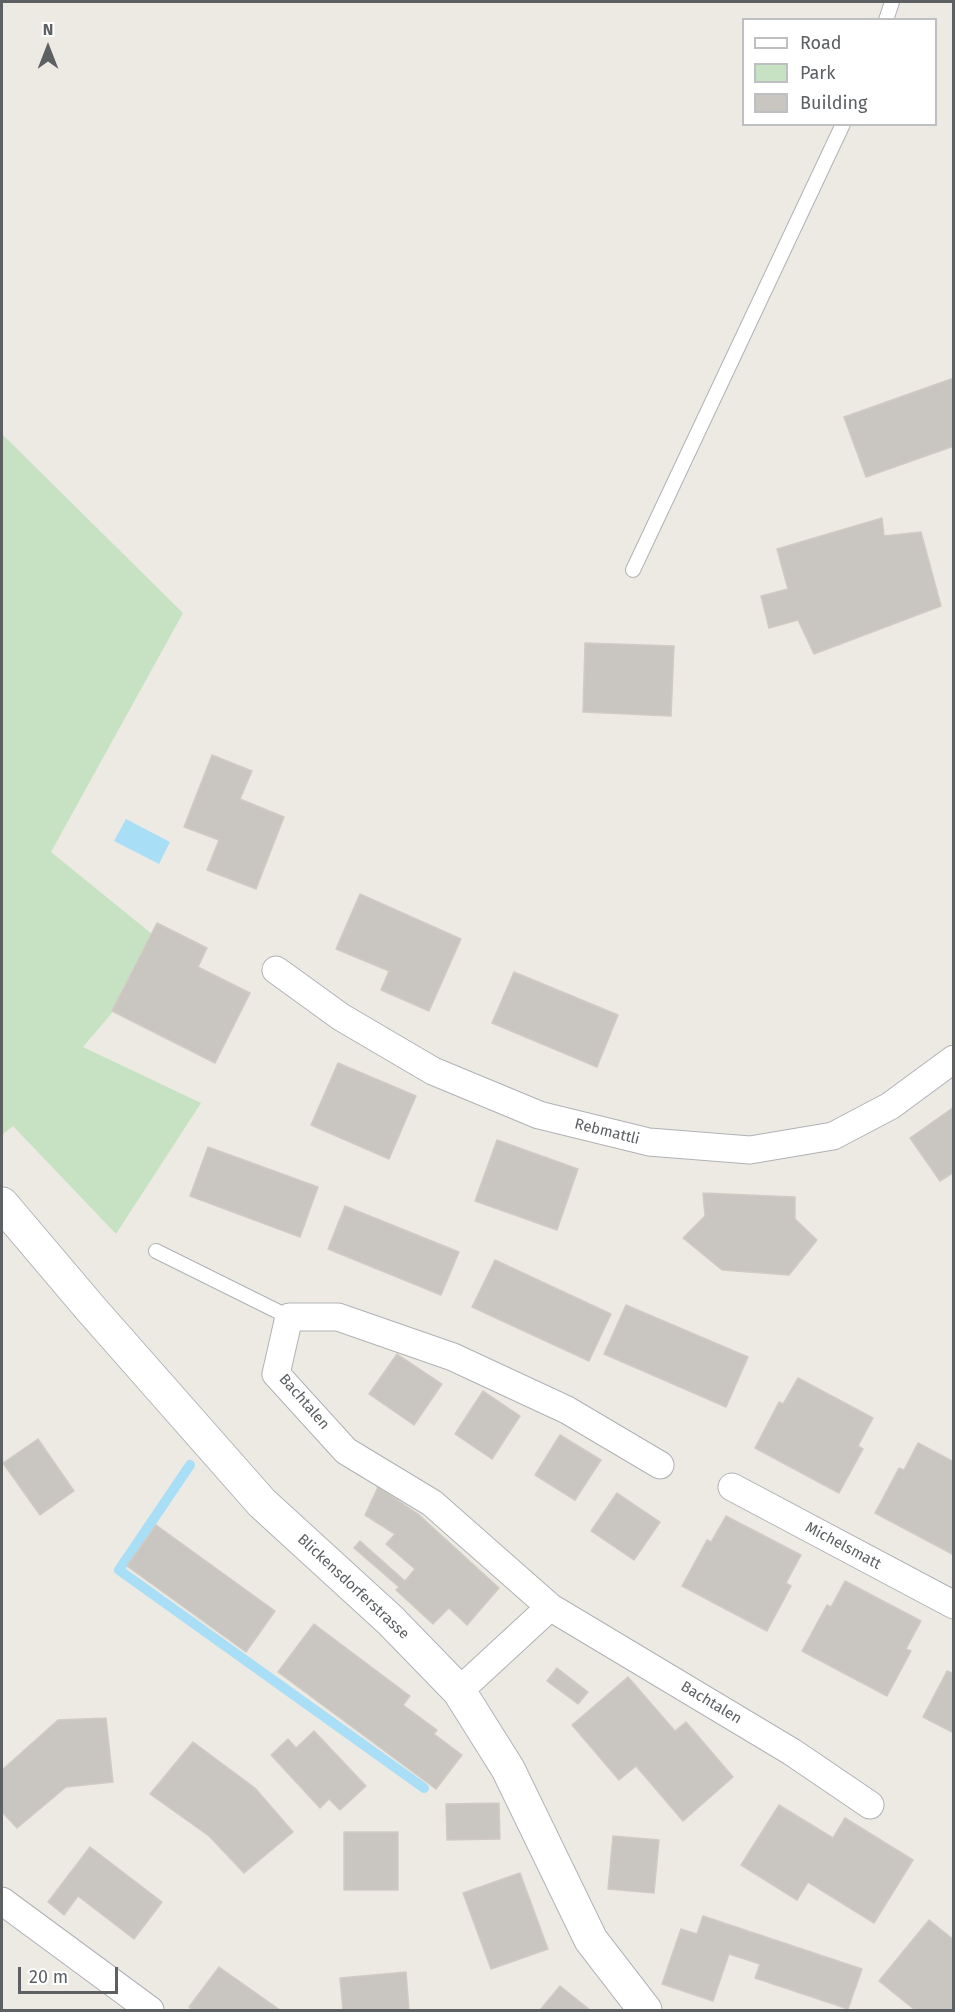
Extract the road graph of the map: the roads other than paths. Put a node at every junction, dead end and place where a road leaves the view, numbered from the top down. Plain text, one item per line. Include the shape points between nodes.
1 (892, 2) edge
2 (887, 18) edge
3 (842, 126) edge
4 (633, 570) dead end
5 (276, 970) dead end
6 (954, 1059) edge
7 (2, 1204) edge
8 (156, 1251) dead end
9 (289, 1317) junction
10 (660, 1465) dead end
11 (732, 1487) dead end
12 (954, 1605) edge
13 (550, 1607) junction
14 (459, 1691) junction
15 (870, 1805) dead end
16 (2, 1901) edge
17 (150, 2010) edge
18 (645, 2010) edge

1 - 2 lane
3 - 4 lane
5 - 6 street, Rebmattli via 341,1017 433,1071 539,1115 649,1142 750,1150 833,1137 890,1106
7 - 14 street, Blickensdorferstrasse via 262,1503 390,1620
8 - 9 lane
9 - 10 street via 338,1317 453,1357 567,1410
9 - 13 street, Bachtalen via 276,1374 346,1451 432,1503
11 - 12 street, Michelsmatt
13 - 14 street
13 - 15 street, Bachtalen via 792,1752
14 - 18 street, Blickensdorferstrasse via 508,1768 591,1940
16 - 17 street

